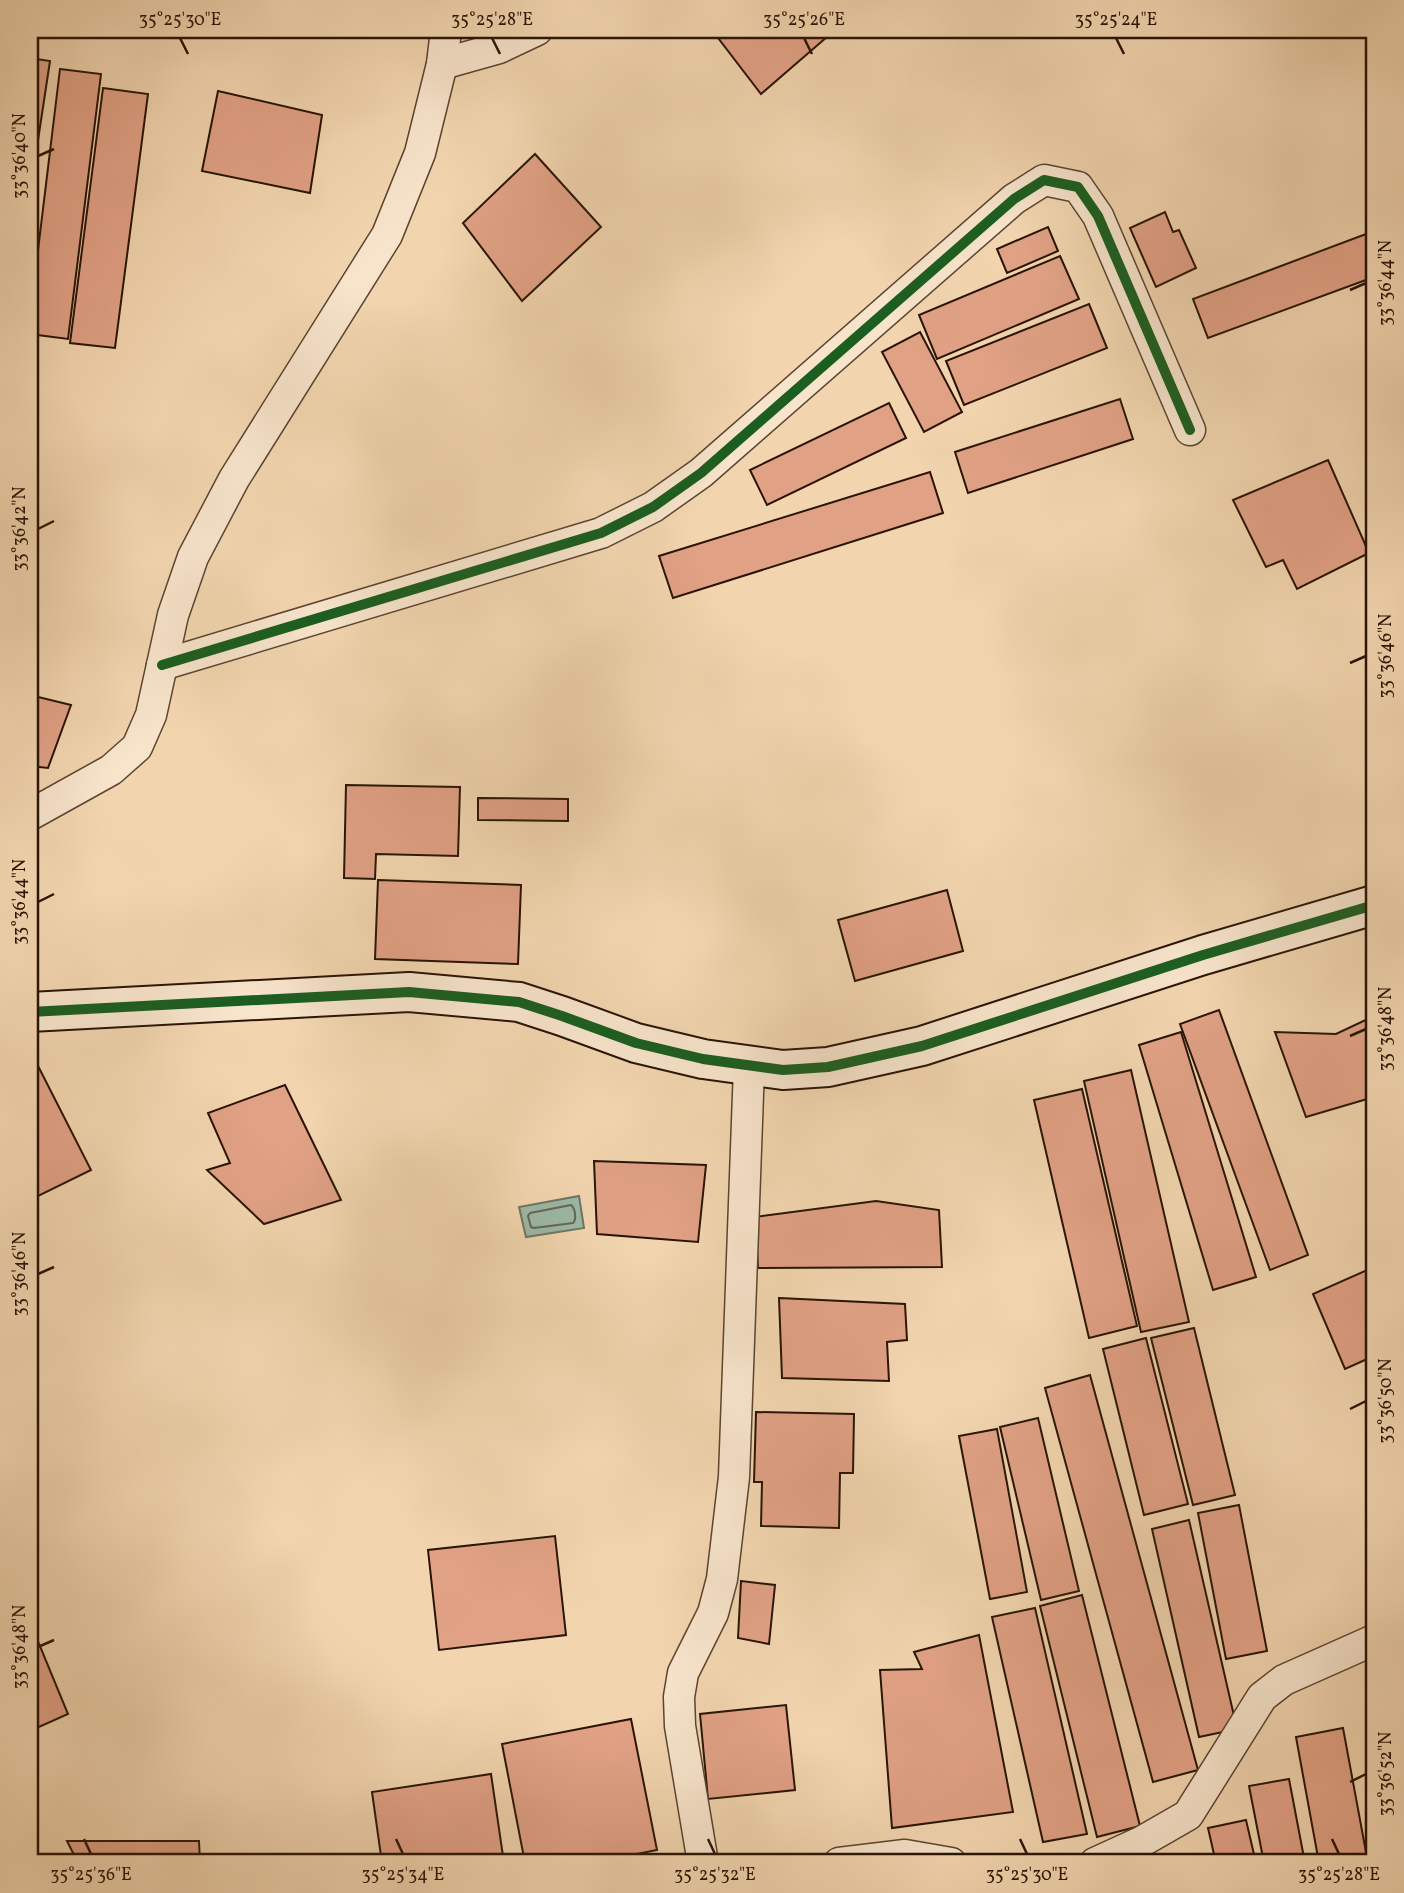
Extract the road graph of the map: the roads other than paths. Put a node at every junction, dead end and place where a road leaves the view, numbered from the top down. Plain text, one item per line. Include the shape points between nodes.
1 (446, 30) edge
2 (537, 30) edge
3 (442, 64) junction
4 (1190, 430) dead end
5 (162, 665) junction
6 (30, 815) edge
7 (1374, 905) edge
8 (30, 1012) edge
9 (749, 1067) junction
10 (1374, 1640) edge
11 (703, 1863) edge
12 (839, 1863) edge
13 (951, 1863) edge
14 (1095, 1863) edge

1 - 3 street
2 - 3 street via 499,48
3 - 5 street via 420,153 387,235 234,479 193,557
4 - 5 street via 1098,216 1078,187 1044,180 1014,199 701,473 653,507 590,537
5 - 6 street via 151,715 137,747 111,770
7 - 9 street via 922,1046 828,1067
8 - 9 street via 409,992 519,1002 636,1043
9 - 11 street via 734,1477 722,1579 713,1613 683,1672 679,1697
10 - 14 street via 1284,1680 1262,1697 1188,1815
12 - 13 street via 905,1855

